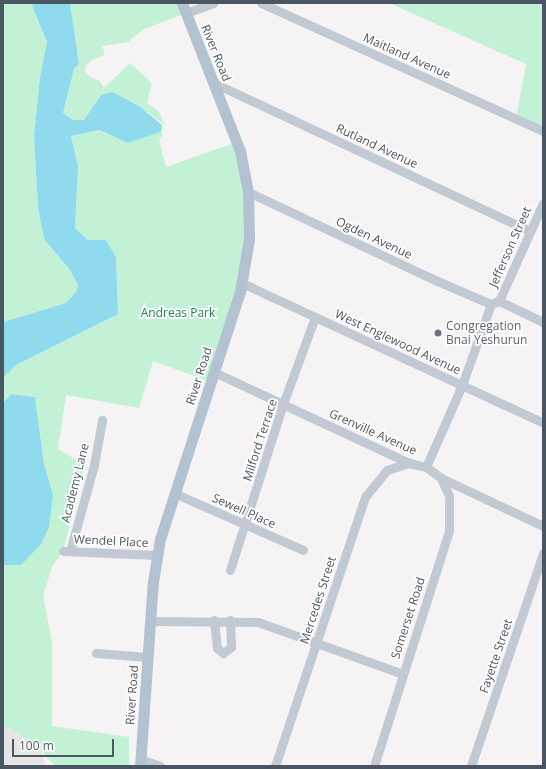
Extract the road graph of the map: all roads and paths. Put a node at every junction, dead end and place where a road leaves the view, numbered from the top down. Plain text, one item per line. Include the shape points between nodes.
1 (213, 3) edge
2 (261, 3) edge
3 (184, 8) edge
4 (214, 83) junction
5 (543, 131) edge
6 (248, 192) junction
7 (543, 203) edge
8 (540, 219) edge
9 (530, 231) junction
10 (242, 283) junction
11 (495, 303) junction
12 (315, 318) junction
13 (543, 322) edge
14 (214, 372) junction
15 (462, 386) junction
16 (283, 404) junction
17 (102, 420) dead end
18 (543, 423) edge
19 (410, 463) junction
20 (426, 467) junction
21 (441, 478) junction
22 (174, 493) junction
23 (246, 525) junction
24 (543, 526) edge
25 (303, 550) dead end
26 (67, 551) joint
27 (543, 553) edge
28 (157, 555) junction
29 (230, 570) dead end
30 (214, 620) junction
31 (230, 620) junction
32 (150, 621) junction
33 (316, 642) junction
34 (96, 653) dead end
35 (147, 657) junction
36 (403, 674) junction
37 (140, 763) edge
38 (160, 766) edge
39 (275, 766) edge
40 (374, 766) edge
41 (471, 766) edge

1 - 3 street
2 - 5 street, Maitland Avenue
3 - 4 main road, River Road
4 - 6 main road, River Road via 237,142
4 - 9 street, Rutland Avenue
6 - 10 main road, River Road via 249,239
6 - 11 street, Ogden Avenue via 435,280
7 - 8 street, Jefferson Street
8 - 9 street, Jefferson Street
9 - 11 street, Jefferson Street
10 - 12 street, West Englewood Avenue
10 - 14 main road, River Road
11 - 13 street, Ogden Avenue
11 - 15 street, Jefferson Street
12 - 15 street, West Englewood Avenue
12 - 16 street, Milford Terrace
14 - 16 street, Grenville Avenue
14 - 22 main road, River Road
15 - 18 street, West Englewood Avenue
15 - 20 street, Jefferson Street
16 - 19 street, Grenville Avenue
16 - 23 street, Milford Terrace
17 - 26 street, Academy Lane via 94,464
19 - 20 street, Grenville Avenue
19 - 33 street, Mercedes Street via 387,470 365,497
20 - 21 street, Grenville Avenue
21 - 24 street, Grenville Avenue
21 - 36 street, Somerset Road via 449,496 449,532
22 - 23 street, Sewell Place
22 - 28 main road, River Road
23 - 25 street, Sewell Place
23 - 29 street, Milford Terrace
26 - 28 street, Wendel Place
27 - 41 street, Fayette Street
28 - 32 main road, River Road
30 - 31 street
30 - 31 street via 217,648 223,653 231,647
30 - 32 street
31 - 33 street via 270,624
32 - 35 main road, River Road
33 - 36 street
33 - 39 street, Mercedes Street
34 - 35 street
35 - 37 main road, River Road
36 - 40 street, Somerset Road
37 - 38 street

